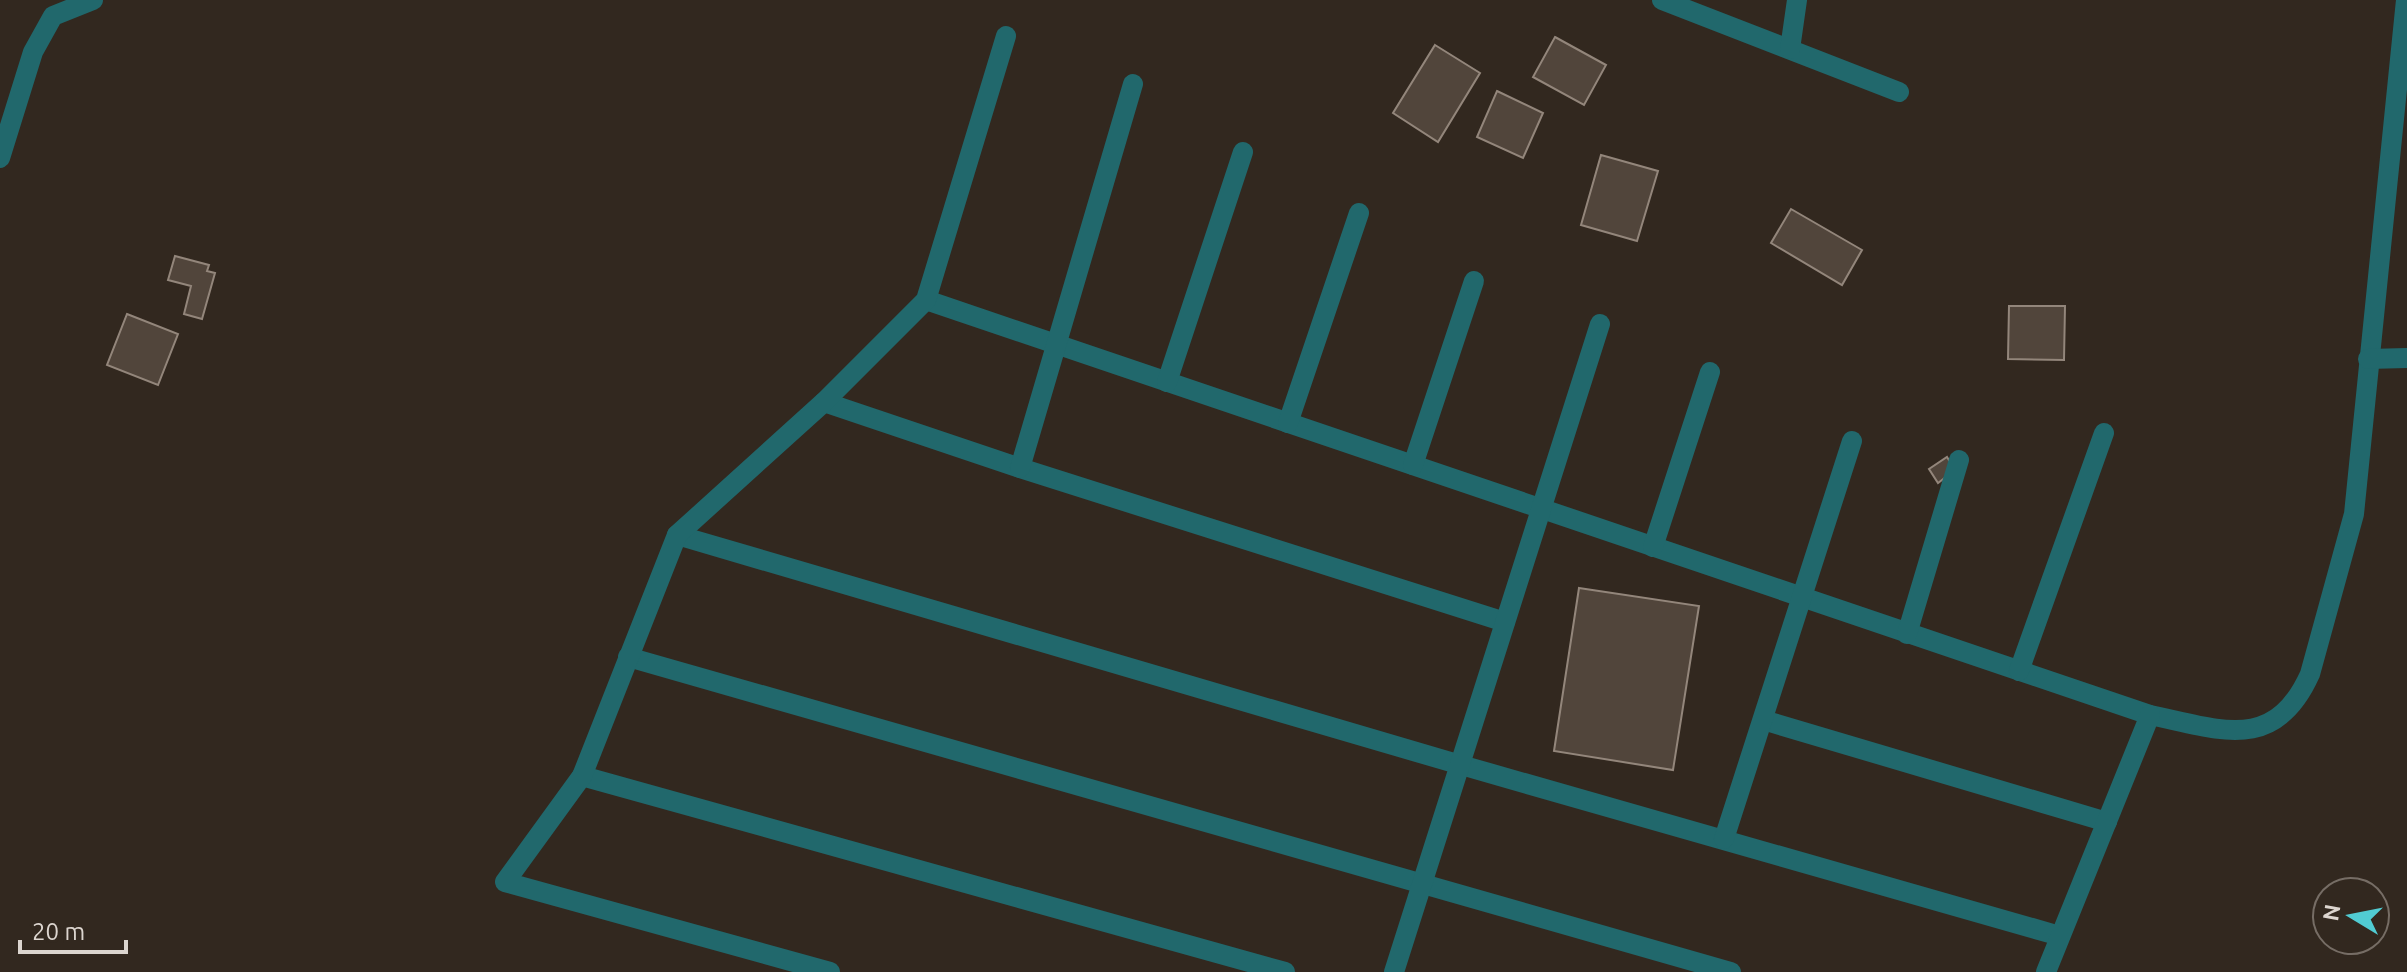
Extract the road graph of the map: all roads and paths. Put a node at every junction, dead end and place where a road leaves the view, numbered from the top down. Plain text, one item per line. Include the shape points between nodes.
1 (93, 0) edge
2 (1662, 0) edge
3 (1797, 0) edge
4 (2406, 0) edge
5 (1006, 36) dead end
6 (1790, 49) junction
7 (1133, 84) dead end
8 (1899, 92) dead end
9 (1243, 152) dead end
10 (0, 158) edge
11 (1359, 213) dead end
12 (1474, 281) dead end
13 (926, 300) junction
14 (1600, 324) dead end
15 (1056, 344) junction
16 (2407, 358) edge
17 (2368, 359) junction
18 (1710, 372) dead end
19 (1167, 382) junction
20 (824, 402) junction
21 (1288, 423) junction
22 (2104, 433) dead end
23 (1852, 441) dead end
24 (1959, 460) dead end
25 (1413, 465) junction
26 (1020, 468) junction
27 (1541, 509) junction
28 (677, 535) junction
29 (1653, 547) junction
30 (1802, 598) junction
31 (1505, 622) junction
32 (1907, 634) junction
33 (628, 657) junction
34 (2019, 671) junction
35 (2150, 715) junction
36 (1763, 720) junction
37 (1461, 765) junction
38 (582, 776) junction
39 (2107, 822) junction
40 (1724, 839) junction
41 (1422, 885) junction
42 (2060, 936) junction
43 (830, 972) edge
44 (1285, 972) edge
45 (1394, 972) edge
46 (1731, 972) edge
47 (2046, 972) edge

1 - 10 street via 53,16 33,52
2 - 6 street
3 - 6 street
4 - 17 street
5 - 13 street
6 - 8 street
7 - 15 street
9 - 19 street
11 - 21 street
12 - 25 street
13 - 15 street
13 - 20 street
14 - 27 street
15 - 19 street
15 - 26 street
16 - 17 street
17 - 35 street via 2354,514 2301,695 2271,724 2257,729 2219,729
18 - 29 street
19 - 21 street
20 - 26 street
20 - 28 street
21 - 25 street
22 - 34 street
23 - 30 street
24 - 32 street
25 - 27 street
26 - 31 street
27 - 29 street
27 - 31 street
28 - 33 street
28 - 37 street
29 - 30 street
30 - 32 street
30 - 36 street
31 - 37 street
32 - 34 street
33 - 38 street
33 - 41 street
34 - 35 street
35 - 39 street
36 - 39 street
36 - 40 street
37 - 40 street
37 - 41 street
38 - 43 street via 505,882
38 - 44 street
39 - 42 street
40 - 42 street
41 - 45 street
41 - 46 street
42 - 47 street

